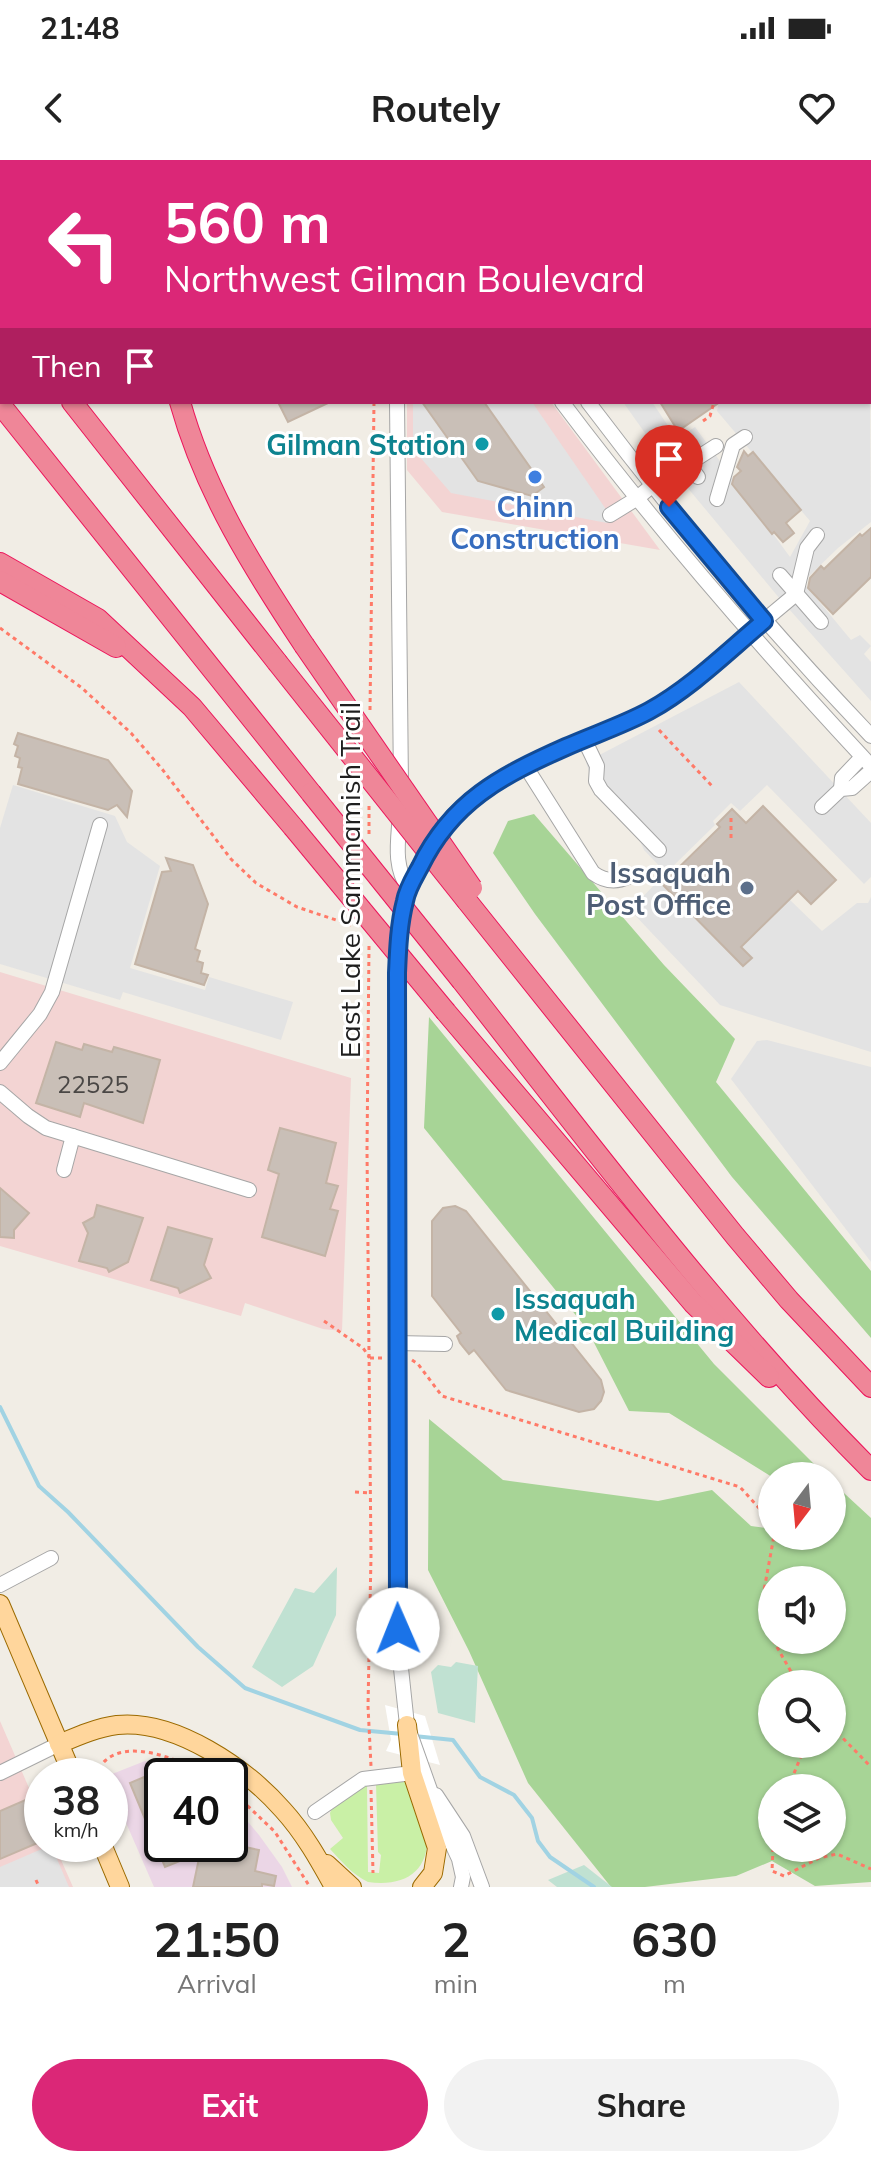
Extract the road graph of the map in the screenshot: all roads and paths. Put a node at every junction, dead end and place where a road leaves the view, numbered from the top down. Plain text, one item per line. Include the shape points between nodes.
1 (0, 404) edge
2 (74, 404) edge
3 (181, 404) edge
4 (374, 404) edge
5 (397, 404) edge
6 (564, 404) edge
7 (590, 404) edge
8 (713, 404) edge
9 (703, 421) dead end
10 (745, 437) dead end
11 (669, 440) dead end
12 (716, 446) dead end
13 (685, 462) junction
14 (698, 477) dead end
15 (651, 486) junction
16 (636, 499) junction
17 (717, 499) dead end
18 (610, 515) dead end
19 (817, 535) dead end
20 (0, 563) edge
21 (780, 575) dead end
22 (0, 581) edge
23 (796, 594) junction
24 (764, 621) junction
25 (821, 622) dead end
26 (0, 628) edge
27 (749, 634) junction
28 (141, 660) junction
29 (370, 721) dead end
30 (659, 730) dead end
31 (871, 736) edge
32 (584, 739) junction
33 (869, 763) edge
34 (526, 767) junction
35 (713, 787) dead end
36 (369, 797) dead end
37 (822, 807) dead end
38 (731, 814) dead end
39 (100, 825) dead end
40 (731, 838) dead end
41 (369, 841) dead end
42 (659, 850) dead end
43 (628, 877) dead end
44 (409, 890) junction
45 (470, 894) junction
46 (358, 927) dead end
47 (369, 944) dead end
48 (0, 1063) edge
49 (0, 1092) edge
50 (73, 1136) junction
51 (64, 1170) dead end
52 (249, 1190) dead end
53 (324, 1321) dead end
54 (396, 1343) junction
55 (445, 1344) dead end
56 (370, 1358) junction
57 (385, 1358) dead end
58 (415, 1361) dead end
59 (871, 1387) edge
60 (841, 1440) junction
61 (871, 1470) edge
62 (355, 1492) dead end
63 (371, 1493) junction
64 (758, 1507) edge
65 (51, 1558) dead end
66 (0, 1585) edge
67 (0, 1604) edge
68 (406, 1718) joint
69 (846, 1741) edge
70 (59, 1744) junction
71 (65, 1758) edge
72 (109, 1758) edge
73 (171, 1758) edge
74 (416, 1767) junction
75 (871, 1767) edge
76 (0, 1773) edge
77 (371, 1777) junction
78 (248, 1806) edge
79 (315, 1812) dead end
80 (316, 1854) junction
81 (846, 1858) edge
82 (110, 1862) edge
83 (772, 1862) edge
84 (811, 1862) edge
85 (871, 1869) edge
86 (373, 1873) dead end
87 (36, 1880) dead end
88 (39, 1887) edge
89 (120, 1887) edge
90 (310, 1887) edge
91 (334, 1887) edge
92 (352, 1887) edge
93 (422, 1887) edge
94 (461, 1887) edge
95 (482, 1887) edge

1 - 60 highway, bridge via 699,1279
2 - 45 highway, bridge via 277,662
3 - 45 highway, bridge via 198,458 245,554
4 - 29 path, East Lake Sammamish Trail
5 - 44 street via 403,734 397,865
6 - 16 street
7 - 15 street
8 - 9 path
10 - 17 street via 733,445
11 - 13 street
12 - 13 street
13 - 14 street
13 - 15 street
15 - 16 street
15 - 24 street
16 - 18 street
16 - 27 street
19 - 23 street via 807,548
20 - 28 highway via 98,619
21 - 23 street
22 - 28 highway
23 - 24 street
23 - 25 street
24 - 27 street
24 - 31 street
26 - 46 path via 123,725 256,883 305,911
27 - 32 street via 674,696
27 - 33 street
28 - 60 highway, bridge via 202,718 693,1303
30 - 35 path
32 - 34 street
32 - 42 street via 601,790
33 - 37 street via 842,778 841,789
34 - 43 street via 593,873 606,880
34 - 44 street via 491,785 453,815 430,846
36 - 41 path, East Lake Sammamish Trail
38 - 40 path
39 - 48 street via 52,992
44 - 54 street via 399,931 397,973
45 - 59 highway via 535,986 735,1236
47 - 56 path, East Lake Sammamish Trail
49 - 50 street via 38,1123
50 - 51 street
50 - 52 street
53 - 56 path via 353,1339
54 - 55 street
54 - 68 street via 398,1629
56 - 57 path
56 - 63 path, East Lake Sammamish Trail
58 - 64 path via 442,1396 740,1487
60 - 61 highway
62 - 63 path
63 - 77 path, East Lake Sammamish Trail
65 - 66 street
67 - 70 main road
68 - 74 main road
69 - 75 path
70 - 71 main road
70 - 76 street
70 - 80 main road via 120,1725 182,1738 252,1780
72 - 73 path via 150,1752
74 - 77 street
74 - 93 main road via 437,1848 433,1873
74 - 94 street via 459,1859
74 - 95 street via 463,1836
77 - 79 street
77 - 86 path, East Lake Sammamish Trail
78 - 90 path via 275,1832
80 - 91 main road
80 - 92 main road
81 - 85 path
82 - 89 main road
83 - 84 path via 772,1871 784,1876
87 - 88 path

